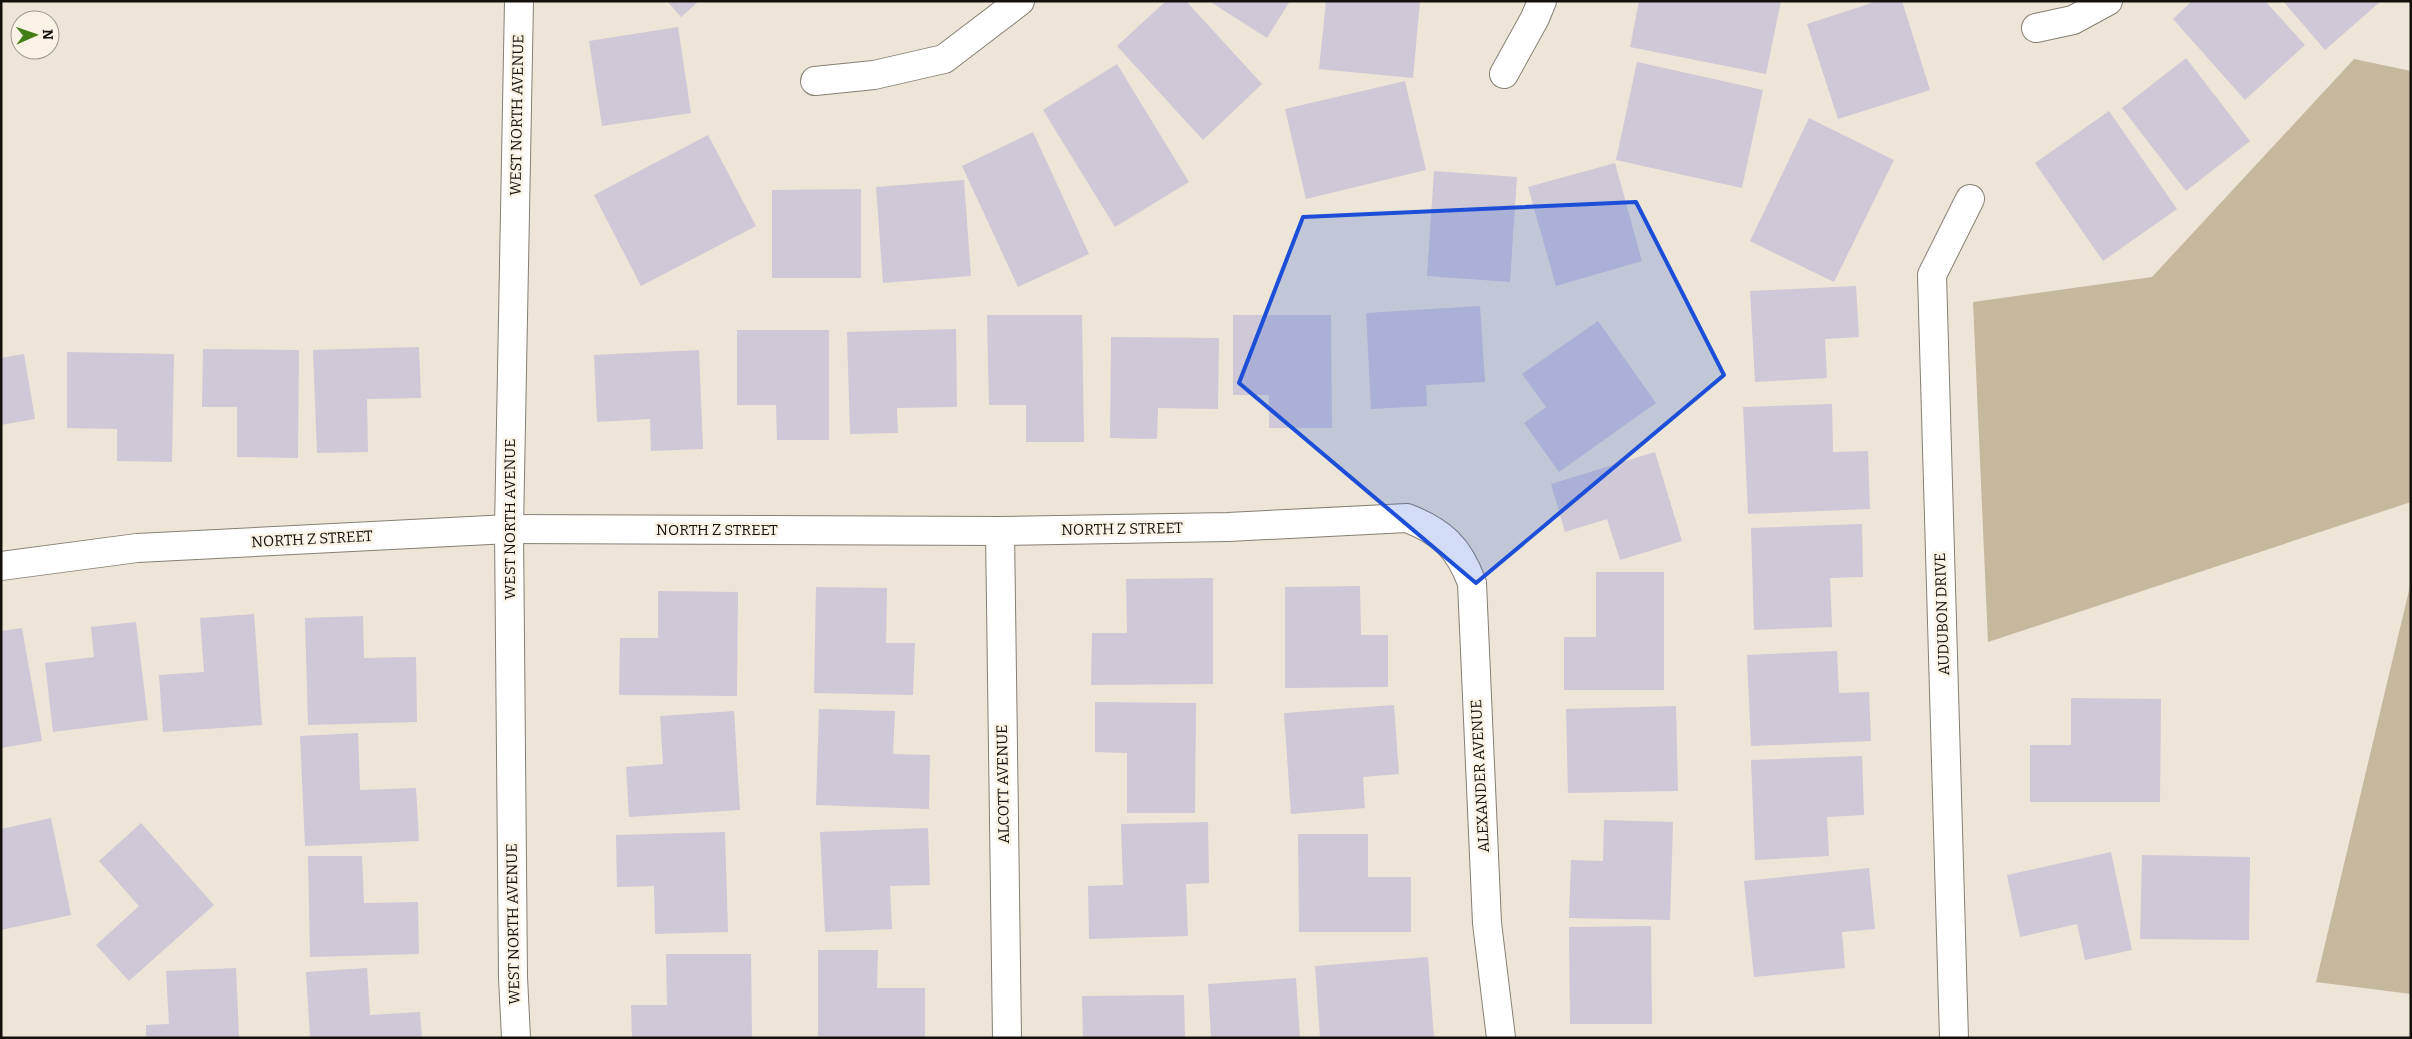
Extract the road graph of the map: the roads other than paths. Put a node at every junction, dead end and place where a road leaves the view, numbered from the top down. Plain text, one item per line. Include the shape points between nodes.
1 (519, 1) edge
2 (1020, 1) edge
3 (1542, 1) edge
4 (2108, 1) edge
5 (2036, 28) dead end
6 (1504, 74) dead end
7 (815, 81) dead end
8 (1970, 199) dead end
9 (1432, 528) joint
10 (509, 529) junction
11 (1000, 531) junction
12 (1, 566) edge
13 (516, 1038) edge
14 (1007, 1038) edge
15 (1500, 1038) edge
16 (1954, 1038) edge

1 - 10 street, WEST NORTH AVENUE
2 - 7 street via 944,59 874,75
3 - 6 street
4 - 5 street via 2073,20
8 - 16 street, AUDUBON DRIVE via 1932,275
9 - 11 street, NORTH Z STREET via 1407,518 1228,527
9 - 15 street, ALEXANDER AVENUE via 1463,559 1472,583 1487,923
10 - 11 street, NORTH Z STREET
10 - 12 street, NORTH Z STREET via 137,548
10 - 13 street, WEST NORTH AVENUE
11 - 14 street, ALCOTT AVENUE

